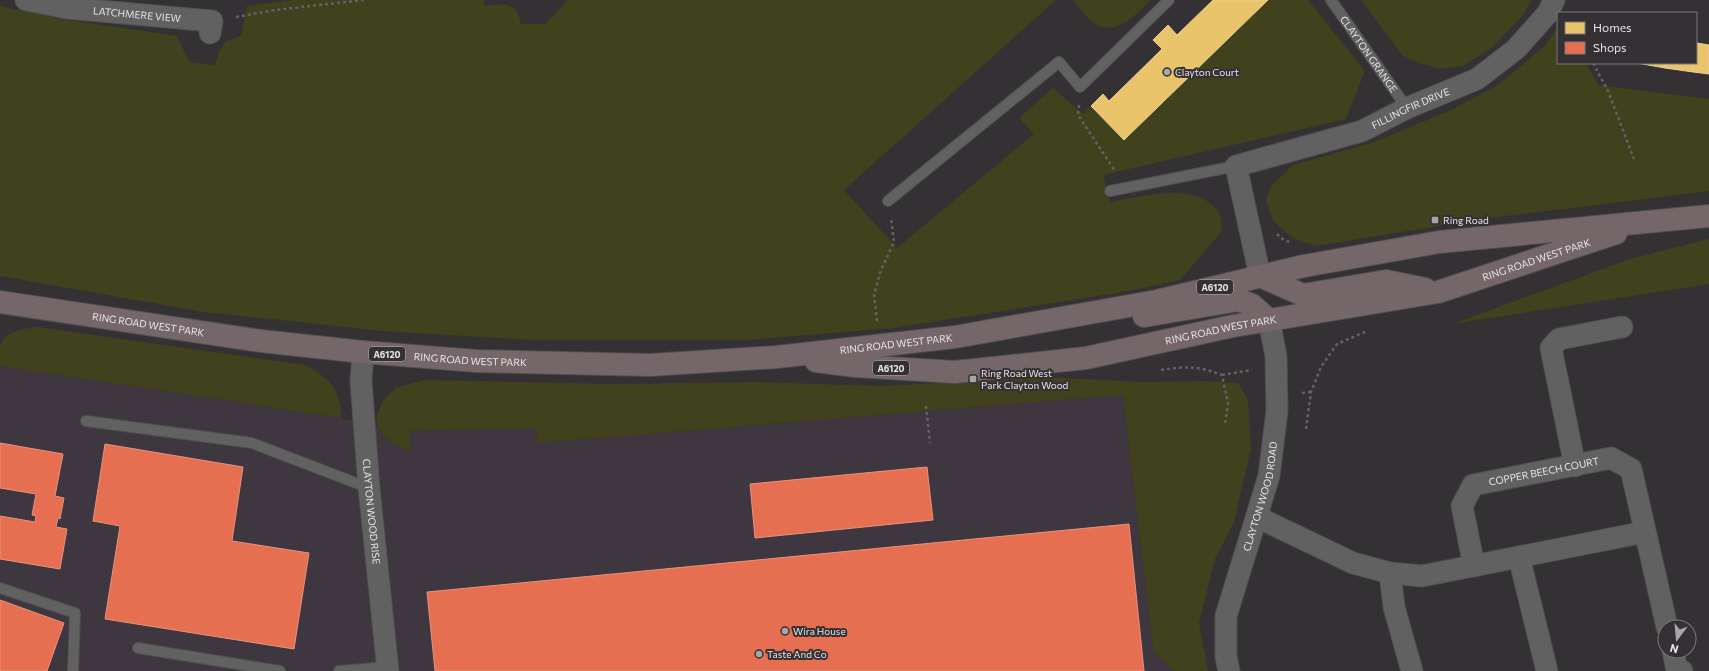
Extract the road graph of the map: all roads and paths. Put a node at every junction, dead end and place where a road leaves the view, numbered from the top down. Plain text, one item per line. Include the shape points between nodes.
1 (26, 0) edge
2 (364, 0) edge
3 (1170, 0) edge
4 (1331, 0) edge
5 (1554, 0) edge
6 (211, 27) joint
7 (1594, 64) edge
8 (1080, 87) junction
9 (1407, 108) junction
10 (1634, 159) dead end
11 (1236, 166) junction
12 (1126, 188) junction
13 (1110, 191) dead end
14 (888, 201) joint
15 (1709, 216) edge
16 (1654, 220) junction
17 (1260, 276) junction
18 (1438, 292) junction
19 (0, 302) edge
20 (1085, 314) junction
21 (1269, 320) junction
22 (1622, 327) dead end
23 (1369, 330) dead end
24 (880, 345) junction
25 (363, 352) junction
26 (777, 357) junction
27 (1154, 371) dead end
28 (926, 406) dead end
29 (86, 421) dead end
30 (1225, 425) dead end
31 (1306, 430) dead end
32 (930, 443) dead end
33 (1575, 466) junction
34 (369, 488) junction
35 (1257, 517) junction
36 (1645, 532) junction
37 (1519, 557) junction
38 (1474, 566) junction
39 (1390, 573) junction
40 (0, 588) edge
41 (1665, 619) edge
42 (138, 648) dead end
43 (1675, 659) edge
44 (388, 669) edge
45 (73, 671) edge
46 (280, 671) edge
47 (339, 671) edge
48 (1229, 671) edge
49 (1412, 671) edge
50 (1547, 671) edge
51 (1682, 671) edge

1 - 6 street, LATCHMERE VIEW
2 - 6 path via 275,10
3 - 8 lane
4 - 9 lane, CLAYTON GRANGE
5 - 9 street, FILLINGFIR DRIVE via 1548,13 1516,48 1478,79
7 - 10 path via 1608,91
8 - 12 path via 1078,115
8 - 14 lane via 1059,62
9 - 11 street, FILLINGFIR DRIVE via 1362,131
11 - 12 lane, FILLINGFIR DRIVE
11 - 17 street
12 - 13 lane, FILLINGFIR DRIVE
14 - 24 path via 894,242 881,270 874,295
15 - 16 highway, RING ROAD WEST PARK / A6120
16 - 17 highway, RING ROAD WEST PARK / A6120 via 1440,242
16 - 18 highway, RING ROAD WEST PARK / A6120
17 - 18 highway via 1303,295 1386,281
17 - 20 highway, RING ROAD WEST PARK / A6120 via 1157,301
17 - 21 highway
18 - 21 highway, RING ROAD WEST PARK / A6120
19 - 25 highway, RING ROAD WEST PARK / A6120 via 261,341
20 - 21 highway, A6120 via 1140,317 1239,300 1252,305
20 - 24 highway, RING ROAD WEST PARK / A6120 via 955,337
21 - 26 highway, RING ROAD WEST PARK / A6120 via 1086,358 955,372 855,366
21 - 35 street, CLAYTON WOOD ROAD via 1276,356 1278,410 1269,476
22 - 33 street via 1559,338 1551,348
23 - 31 path via 1336,344 1321,367 1311,392
24 - 26 highway, RING ROAD WEST PARK / A6120
25 - 26 highway, RING ROAD WEST PARK / A6120 via 476,360 650,366
25 - 34 street, CLAYTON WOOD RISE via 361,381
27 - 30 path via 1185,366 1207,369 1222,375 1228,402
28 - 32 path
29 - 34 lane via 252,443
33 - 36 street, COPPER BEECH COURT via 1611,458 1631,469
33 - 38 street, COPPER BEECH COURT via 1473,486 1462,506
34 - 44 street, CLAYTON WOOD RISE
35 - 39 street via 1353,563
35 - 48 street, CLAYTON WOOD ROAD via 1226,616 1226,657
36 - 37 street
36 - 41 street, COPPER BEECH COURT
37 - 38 street
37 - 50 street
38 - 39 street via 1422,576
39 - 49 street via 1394,607
40 - 45 lane via 75,613
42 - 46 lane
43 - 51 street via 1677,670
44 - 47 lane

